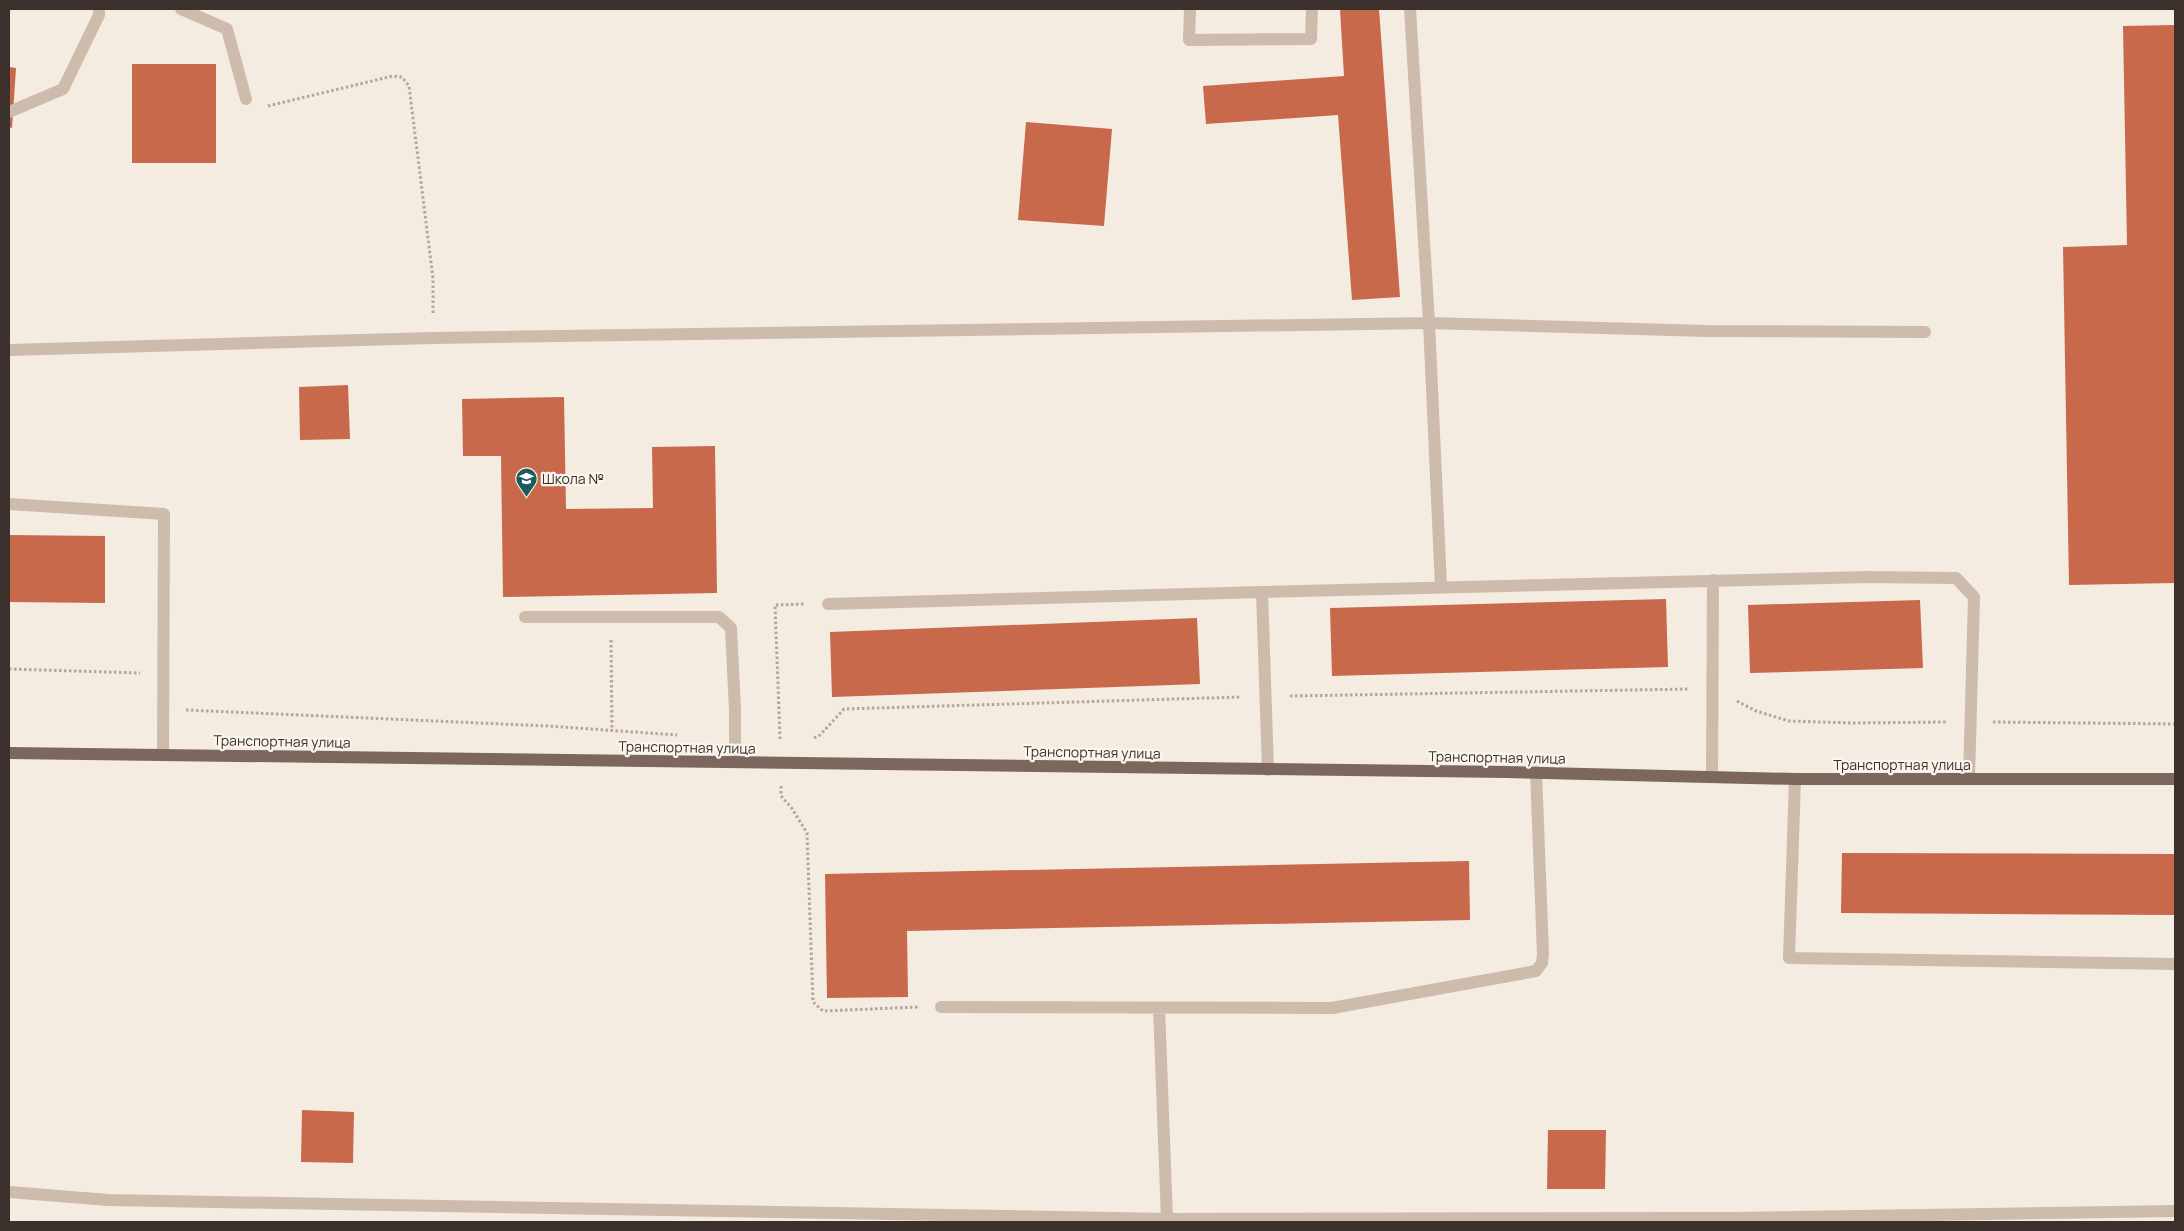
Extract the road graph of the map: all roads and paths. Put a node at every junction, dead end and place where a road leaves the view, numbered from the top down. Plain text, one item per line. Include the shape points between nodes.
1 (99, 9) edge
2 (180, 9) edge
3 (1190, 9) edge
4 (1312, 9) edge
5 (1410, 9) edge
6 (246, 99) joint
7 (9, 112) edge
8 (1429, 323) junction
9 (1925, 332) dead end
10 (433, 338) junction
11 (9, 350) edge
12 (9, 504) edge
13 (1714, 580) junction
14 (1441, 587) junction
15 (1262, 592) junction
16 (828, 604) joint
17 (526, 617) dead end
18 (611, 617) junction
19 (9, 669) edge
20 (163, 674) junction
21 (1712, 689) junction
22 (1265, 696) junction
23 (163, 709) junction
24 (1970, 722) junction
25 (2175, 724) edge
26 (612, 730) junction
27 (678, 735) dead end
28 (788, 742) dead end
29 (806, 742) dead end
30 (9, 753) edge
31 (163, 755) junction
32 (735, 762) junction
33 (780, 763) junction
34 (1268, 770) junction
35 (1536, 772) junction
36 (1712, 777) junction
37 (1795, 779) junction
38 (1969, 779) junction
39 (2175, 779) edge
40 (2175, 964) edge
41 (941, 1006) joint
42 (1159, 1008) junction
43 (9, 1192) edge
44 (2175, 1211) edge
45 (957, 1219) edge
46 (1167, 1219) junction
47 (1736, 1220) edge
48 (1364, 1221) edge

1 - 7 street via 63,89
2 - 6 street via 227,29
3 - 4 street via 1189,40 1312,40
5 - 8 street
6 - 10 path via 252,110 393,76 402,78 409,86 432,269
8 - 9 street via 1706,331
8 - 10 street
8 - 14 street
10 - 11 street
12 - 20 street via 164,514
13 - 14 street
13 - 21 street
13 - 24 street via 1956,578 1974,596
14 - 15 street
15 - 16 street
15 - 22 street
16 - 28 path via 775,605 780,742
17 - 18 street
18 - 26 path
18 - 32 street via 718,617 731,628 736,710
19 - 20 path
20 - 23 street
21 - 22 path
21 - 24 path via 1756,711 1789,720
21 - 36 street
22 - 29 path via 844,710 820,735
22 - 34 street
23 - 26 path
23 - 31 street
24 - 25 path
24 - 38 street
26 - 27 path
30 - 31 main road, Транспортная улица
31 - 32 main road, Транспортная улица
32 - 33 main road, Транспортная улица
33 - 34 main road, Транспортная улица
33 - 41 path via 781,796 807,833 813,1002 823,1011
34 - 35 main road, Транспортная улица
35 - 36 main road, Транспортная улица
35 - 42 street via 1544,954 1536,971 1332,1008
36 - 37 main road, Транспортная улица
37 - 38 main road, Транспортная улица
37 - 40 street via 1789,958
38 - 39 main road, Транспортная улица
41 - 42 street
42 - 46 street
43 - 45 street via 108,1200
44 - 47 street
45 - 46 street
46 - 48 street
47 - 48 street

